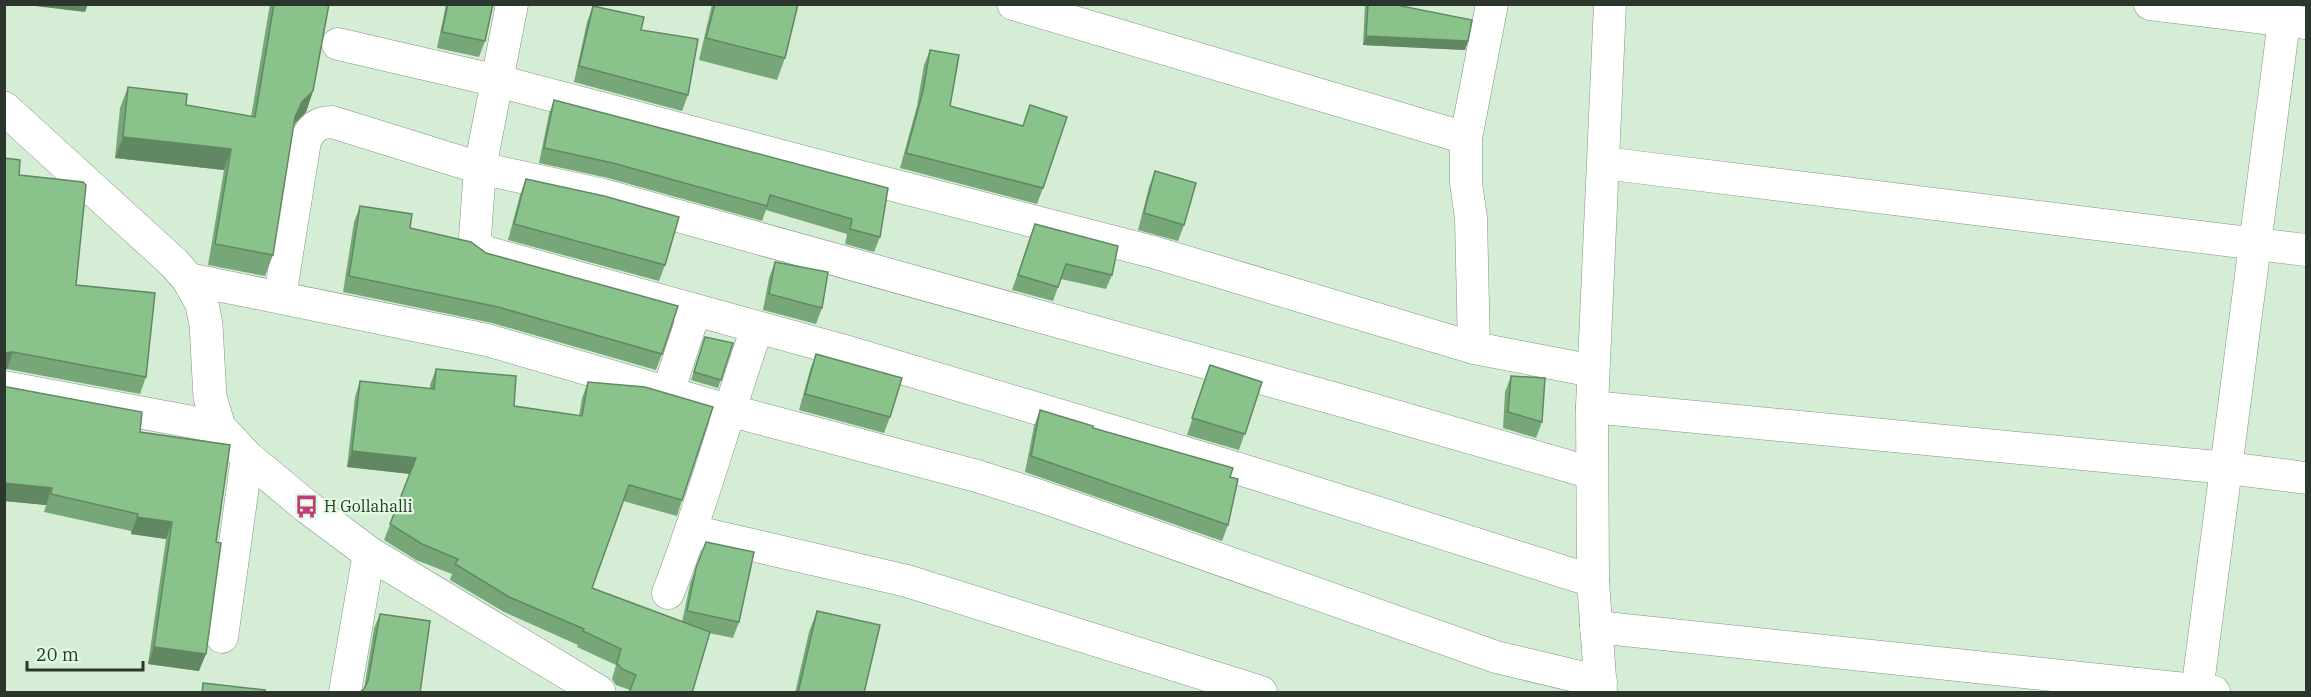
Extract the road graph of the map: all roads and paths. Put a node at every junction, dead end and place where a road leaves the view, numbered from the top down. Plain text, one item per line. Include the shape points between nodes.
1 (512, 4) edge
2 (1013, 4) edge
3 (1492, 4) edge
4 (1610, 4) edge
5 (2150, 4) edge
6 (2295, 22) edge
7 (338, 44) dead end
8 (498, 81) junction
9 (4, 108) edge
10 (1466, 138) junction
11 (1604, 163) junction
12 (480, 168) junction
13 (2256, 244) junction
14 (2307, 250) edge
15 (188, 279) junction
16 (280, 297) junction
17 (695, 310) junction
18 (757, 328) junction
19 (1474, 348) junction
20 (1593, 371) junction
21 (4, 387) edge
22 (668, 392) junction
23 (1592, 407) junction
24 (728, 410) junction
25 (219, 427) junction
26 (247, 457) junction
27 (2227, 468) junction
28 (1592, 473) junction
29 (2307, 478) edge
30 (692, 531) junction
31 (369, 553) junction
32 (1593, 581) junction
33 (668, 593) dead end
34 (1596, 627) junction
35 (222, 637) dead end
36 (1601, 687) edge
37 (2203, 692) edge
38 (345, 693) edge
39 (599, 693) edge
40 (1261, 693) edge

1 - 8 street
2 - 10 street
3 - 10 street
4 - 11 street
5 - 6 street
6 - 13 street
7 - 8 street
8 - 12 street
8 - 19 street via 1153,252
9 - 15 street
10 - 19 street
11 - 13 street
11 - 20 street
12 - 16 street via 332,122 321,122 305,141
12 - 17 street via 475,237 485,252
12 - 28 street via 603,195
13 - 14 street
13 - 27 street
15 - 16 street
15 - 25 street via 202,304 210,397
16 - 22 street via 487,340
17 - 18 street
17 - 22 street
18 - 24 street
18 - 32 street via 1259,475
19 - 20 street
20 - 23 street
21 - 25 street
22 - 24 street
23 - 27 street
23 - 28 street
24 - 30 street
24 - 36 street via 977,476 1496,657
25 - 26 street
26 - 31 street
26 - 35 street
27 - 29 street
27 - 37 street
28 - 32 street
30 - 33 street
30 - 40 street via 907,581
31 - 38 street
31 - 39 street
32 - 34 street
34 - 36 street
34 - 37 street

